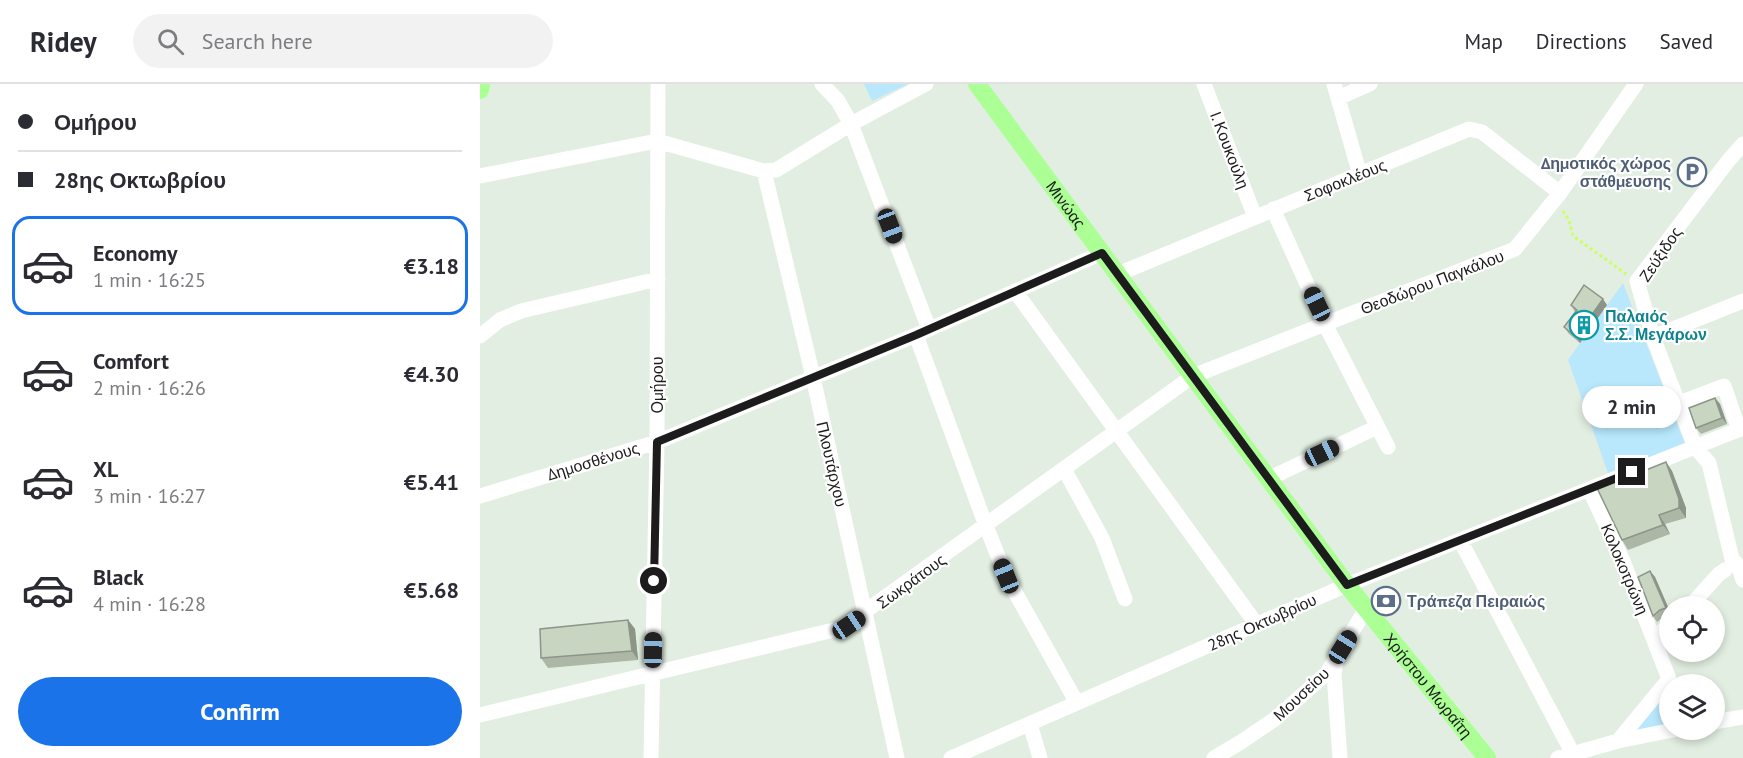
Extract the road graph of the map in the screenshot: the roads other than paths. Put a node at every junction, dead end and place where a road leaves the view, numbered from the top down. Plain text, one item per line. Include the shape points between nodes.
1 (481, 84) edge
2 (658, 84) edge
3 (822, 84) edge
4 (926, 84) edge
5 (977, 84) edge
6 (1204, 84) edge
7 (1370, 84) edge
8 (1636, 84) edge
9 (480, 90) edge
10 (1336, 91) edge
11 (851, 124) junction
12 (657, 141) junction
13 (1743, 144) edge
14 (764, 171) junction
15 (1360, 175) junction
16 (480, 176) edge
17 (1557, 196) junction
18 (1273, 209) junction
19 (1255, 217) junction
20 (1102, 253) junction
21 (1118, 274) junction
22 (658, 279) junction
23 (1015, 291) junction
24 (1743, 301) edge
25 (1326, 324) junction
26 (923, 332) junction
27 (480, 336) edge
28 (1653, 337) junction
29 (1193, 376) junction
30 (813, 377) junction
31 (1679, 403) junction
32 (1377, 427) junction
33 (1741, 429) edge
34 (1115, 430) junction
35 (657, 442) junction
36 (1388, 447) dead end
37 (1695, 447) junction
38 (1064, 469) junction
39 (1268, 478) junction
40 (1589, 489) junction
41 (480, 496) edge
42 (986, 526) junction
43 (1460, 540) junction
44 (1725, 570) dead end
45 (1743, 580) edge
46 (1347, 585) junction
47 (1699, 596) edge
48 (1125, 599) dead end
49 (1366, 609) junction
50 (866, 614) junction
51 (1257, 625) junction
52 (1659, 634) edge
53 (1654, 638) junction
54 (1336, 658) junction
55 (653, 673) junction
56 (1667, 674) edge
57 (1659, 694) edge
58 (1077, 703) junction
59 (480, 716) edge
60 (1743, 717) edge
61 (1725, 720) edge
62 (1029, 724) junction
63 (1659, 733) edge
64 (1618, 741) junction
65 (1596, 753) edge
66 (1566, 756) edge
67 (651, 758) edge
68 (897, 758) edge
69 (951, 758) edge
70 (1040, 758) edge
71 (1214, 758) edge
72 (1340, 758) edge
73 (1487, 758) edge

1 - 9 main road
2 - 12 street, Ομήρου
3 - 11 street
4 - 11 street
5 - 20 main road, Μινώας
6 - 19 street, Ι. Κουκούλη
7 - 10 street
8 - 17 street, Θεοδώρου Παγκάλου
10 - 15 street
11 - 14 street via 784,167
11 - 26 street
12 - 14 street
12 - 16 street
12 - 22 street, Ομήρου
13 - 28 street, Ζεύξιδος via 1637,281
14 - 30 street, Πλουτάρχου
15 - 17 street, Σοφοκλέους via 1476,129
15 - 18 street, Σοφοκλέους
17 - 25 street, Θεοδώρου Παγκάλου via 1515,249
18 - 19 street, Σοφοκλέους
18 - 25 street
19 - 21 street, Σοφοκλέους
20 - 21 main road, Μινώας
20 - 23 street, Δημοσθένους
21 - 29 main road, Μινώας
22 - 27 street via 521,311 500,320
22 - 35 street, Ομήρου
23 - 26 street, Δημοσθένους
23 - 34 street
24 - 28 street
25 - 29 street, Θεοδώρου Παγκάλου
25 - 32 street
26 - 30 street, Δημοσθένους
26 - 42 street
28 - 31 street, Ζεύξιδος
29 - 34 street, Σωκράτους
29 - 39 main road, Μινώας
30 - 35 street, Δημοσθένους
30 - 50 street, Πλουτάρχου
31 - 33 street via 1724,386
31 - 37 street, Ζεύξιδος
32 - 36 street
32 - 39 street
33 - 37 street, 28ης Οκτωβρίου
34 - 38 street, Σωκράτους
34 - 51 street
35 - 41 street, Δημοσθένους
35 - 55 street, Ομήρου
37 - 40 street, 28ης Οκτωβρίου
37 - 45 street, Ζεύξιδος via 1709,463 1732,559
38 - 42 street, Σωκράτους
38 - 48 street via 1102,538
39 - 46 main road, Μινώας
40 - 43 street, 28ης Οκτωβρίου
40 - 53 street, Κολοκοτρώνη
42 - 50 street, Σωκράτους
42 - 58 street via 1013,591
43 - 46 street, 28ης Οκτωβρίου
43 - 66 street
44 - 47 street
46 - 49 main road, Χρήστου Μωραΐτη
46 - 51 street, 28ης Οκτωβρίου
49 - 54 street, Μουσείου
49 - 73 main road, Χρήστου Μωραΐτη
50 - 55 street, Σωκράτους via 834,631
50 - 68 street, Πλουτάρχου
51 - 58 street, 28ης Οκτωβρίου
52 - 53 street
53 - 56 street, Κολοκοτρώνη
54 - 71 street, Μουσείου via 1327,674 1289,707
54 - 72 street
55 - 59 street, Σωκράτους
55 - 67 street, Ομήρου
57 - 64 street
58 - 62 street, 28ης Οκτωβρίου
60 - 61 street
62 - 69 street, 28ης Οκτωβρίου
62 - 70 street
63 - 64 street
64 - 65 street
65 - 66 street

